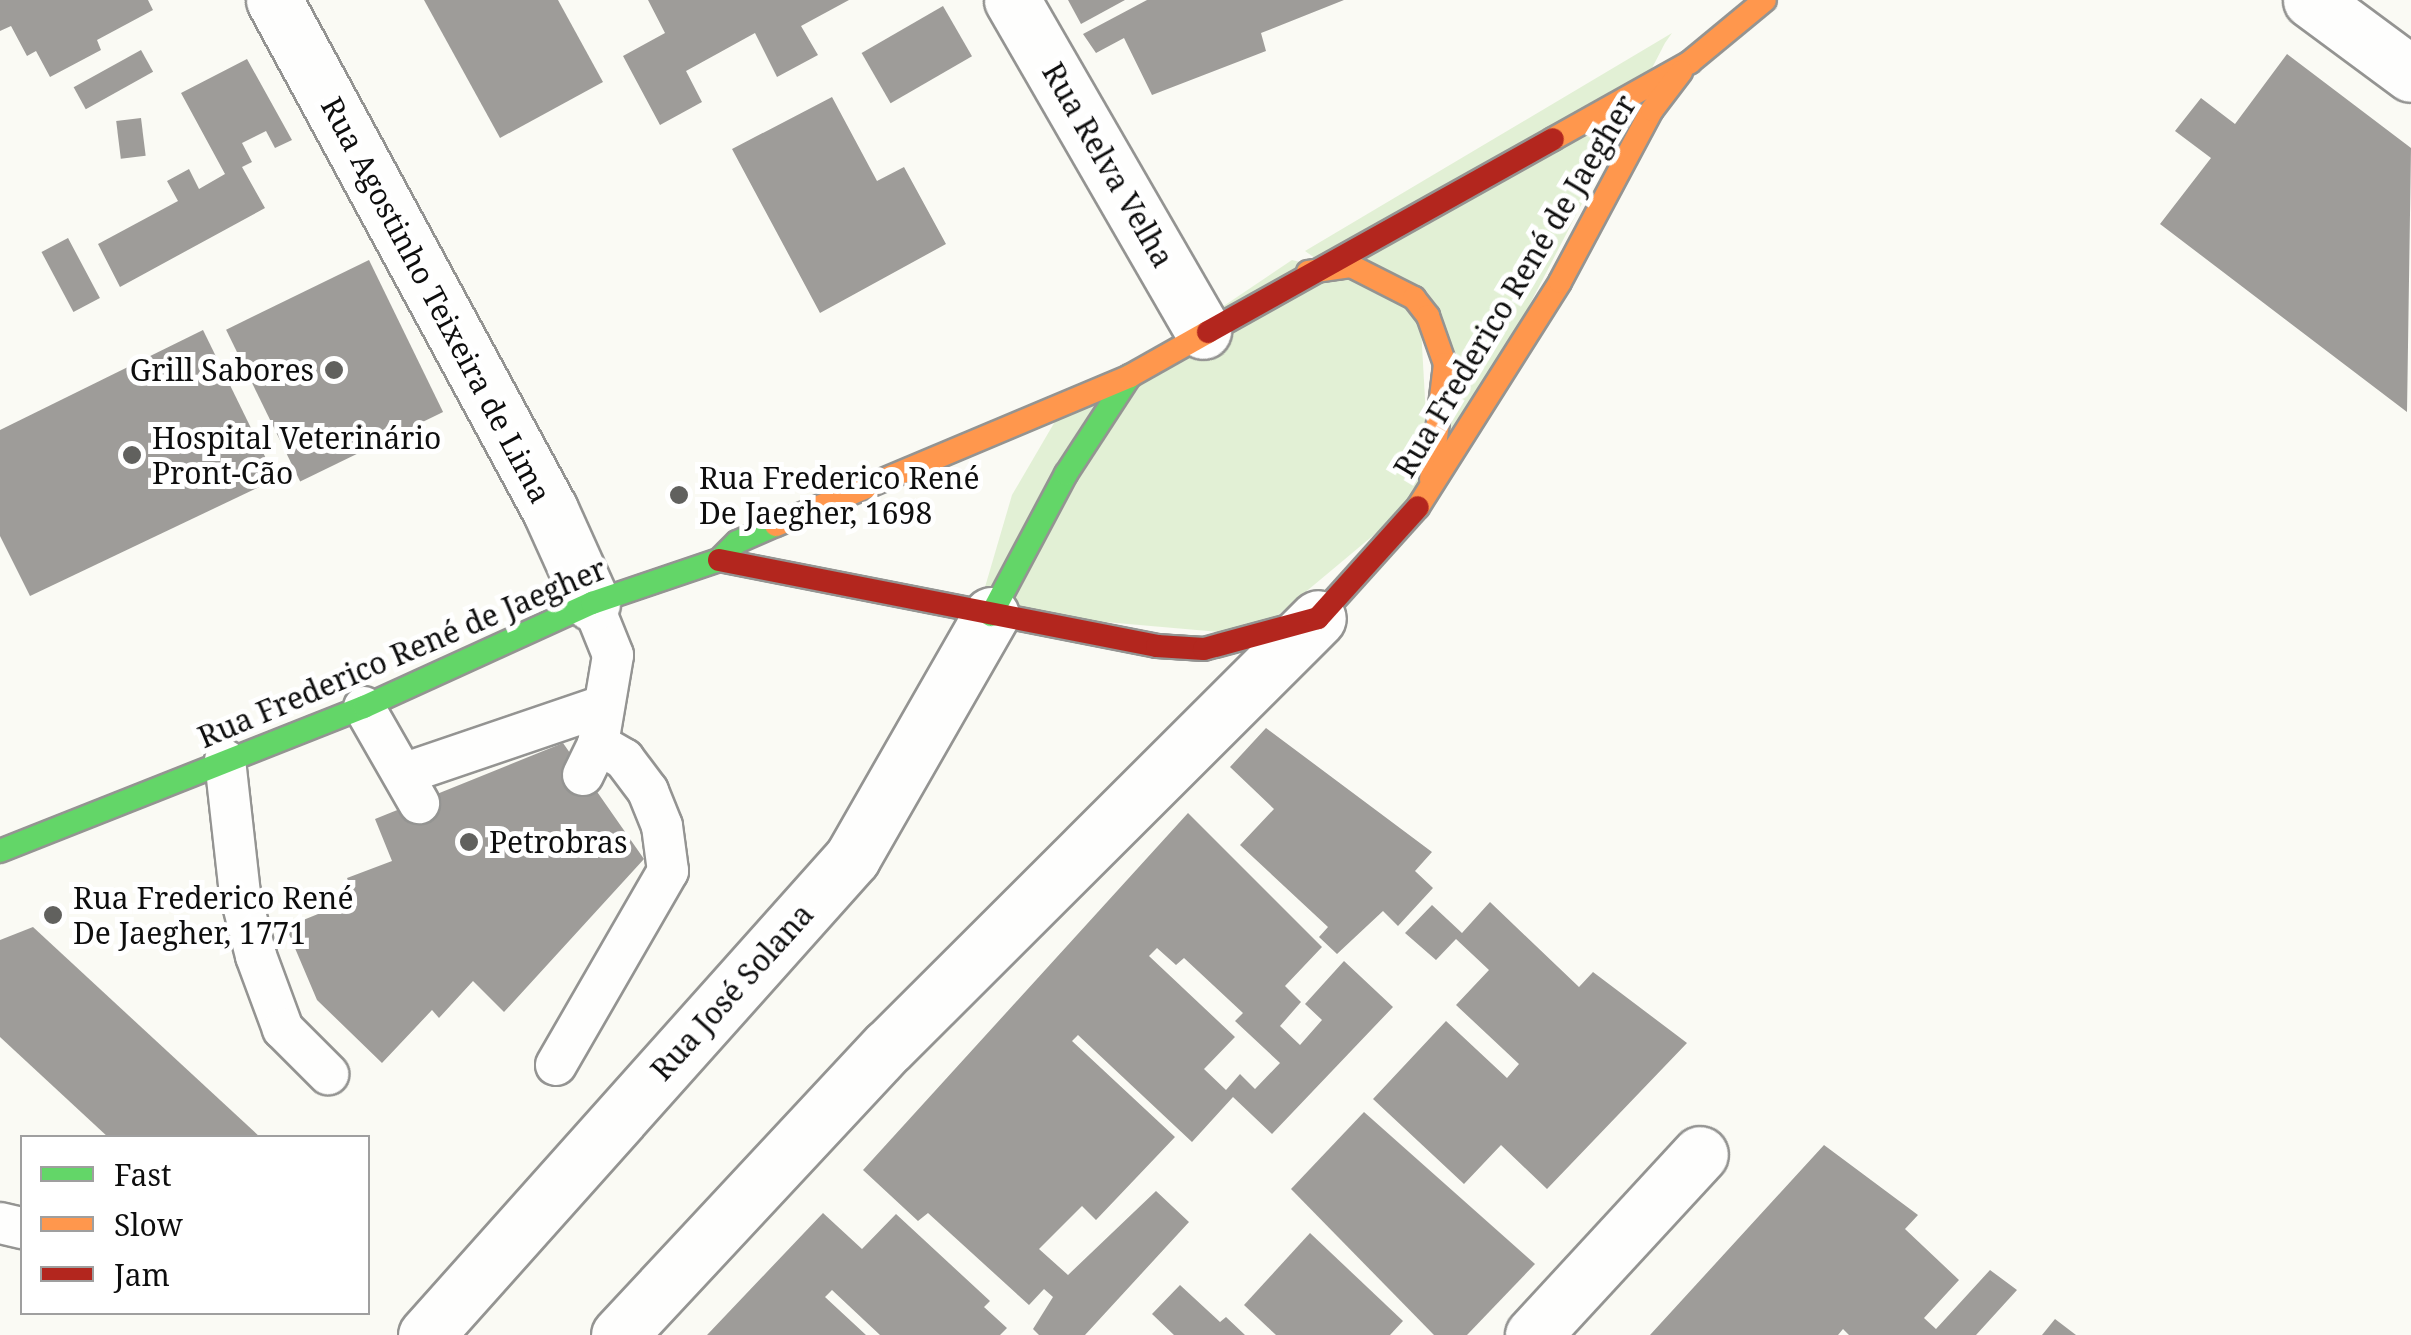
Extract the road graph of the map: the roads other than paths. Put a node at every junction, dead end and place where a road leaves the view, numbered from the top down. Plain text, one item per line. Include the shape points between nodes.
1 (274, 0) edge
2 (1012, 0) edge
3 (1765, 0) edge
4 (2311, 0) edge
5 (1690, 62) junction
6 (2411, 74) edge
7 (1307, 272) junction
8 (1203, 331) junction
9 (1130, 376) junction
10 (1432, 492) junction
11 (719, 560) junction
12 (592, 603) junction
13 (991, 616) junction
14 (1318, 618) junction
15 (364, 708) junction
16 (595, 742) junction
17 (225, 760) junction
18 (0, 851) edge
19 (556, 1066) dead end
20 (328, 1074) dead end
21 (1700, 1154) dead end
22 (426, 1335) edge
23 (620, 1335) edge
24 (1532, 1335) edge

1 - 12 street, Rua Agostinho Teixeira de Lima via 550,510
2 - 8 street, Rua Relva Velha
3 - 5 main road, Rua Frederico René de Jaegher
4 - 6 street
5 - 7 main road, Rua Frederico René de Jaegher
5 - 10 main road, Rua Frederico René de Jaegher via 1652,110 1560,282
7 - 8 main road, Rua Frederico René de Jaegher
7 - 10 main road via 1351,266 1414,298 1428,316 1444,364 1429,461
8 - 9 main road, Rua Frederico René de Jaegher
9 - 11 main road, Rua Frederico René de Jaegher via 737,542
9 - 13 main road via 1066,474
10 - 14 main road, Rua Frederico René de Jaegher
11 - 12 main road, Rua Frederico René de Jaegher
11 - 13 main road
12 - 15 main road, Rua Frederico René de Jaegher
12 - 16 lane via 612,655
13 - 14 main road via 1204,648
13 - 22 street, Rua José Solana via 852,858
14 - 23 street via 888,1047
15 - 16 lane via 411,788
15 - 17 main road, Rua Frederico René de Jaegher
16 - 19 lane via 624,759 648,791 668,870
17 - 18 main road, Rua Frederico René de Jaegher
17 - 20 lane via 240,892 256,956 283,1029
21 - 24 street

